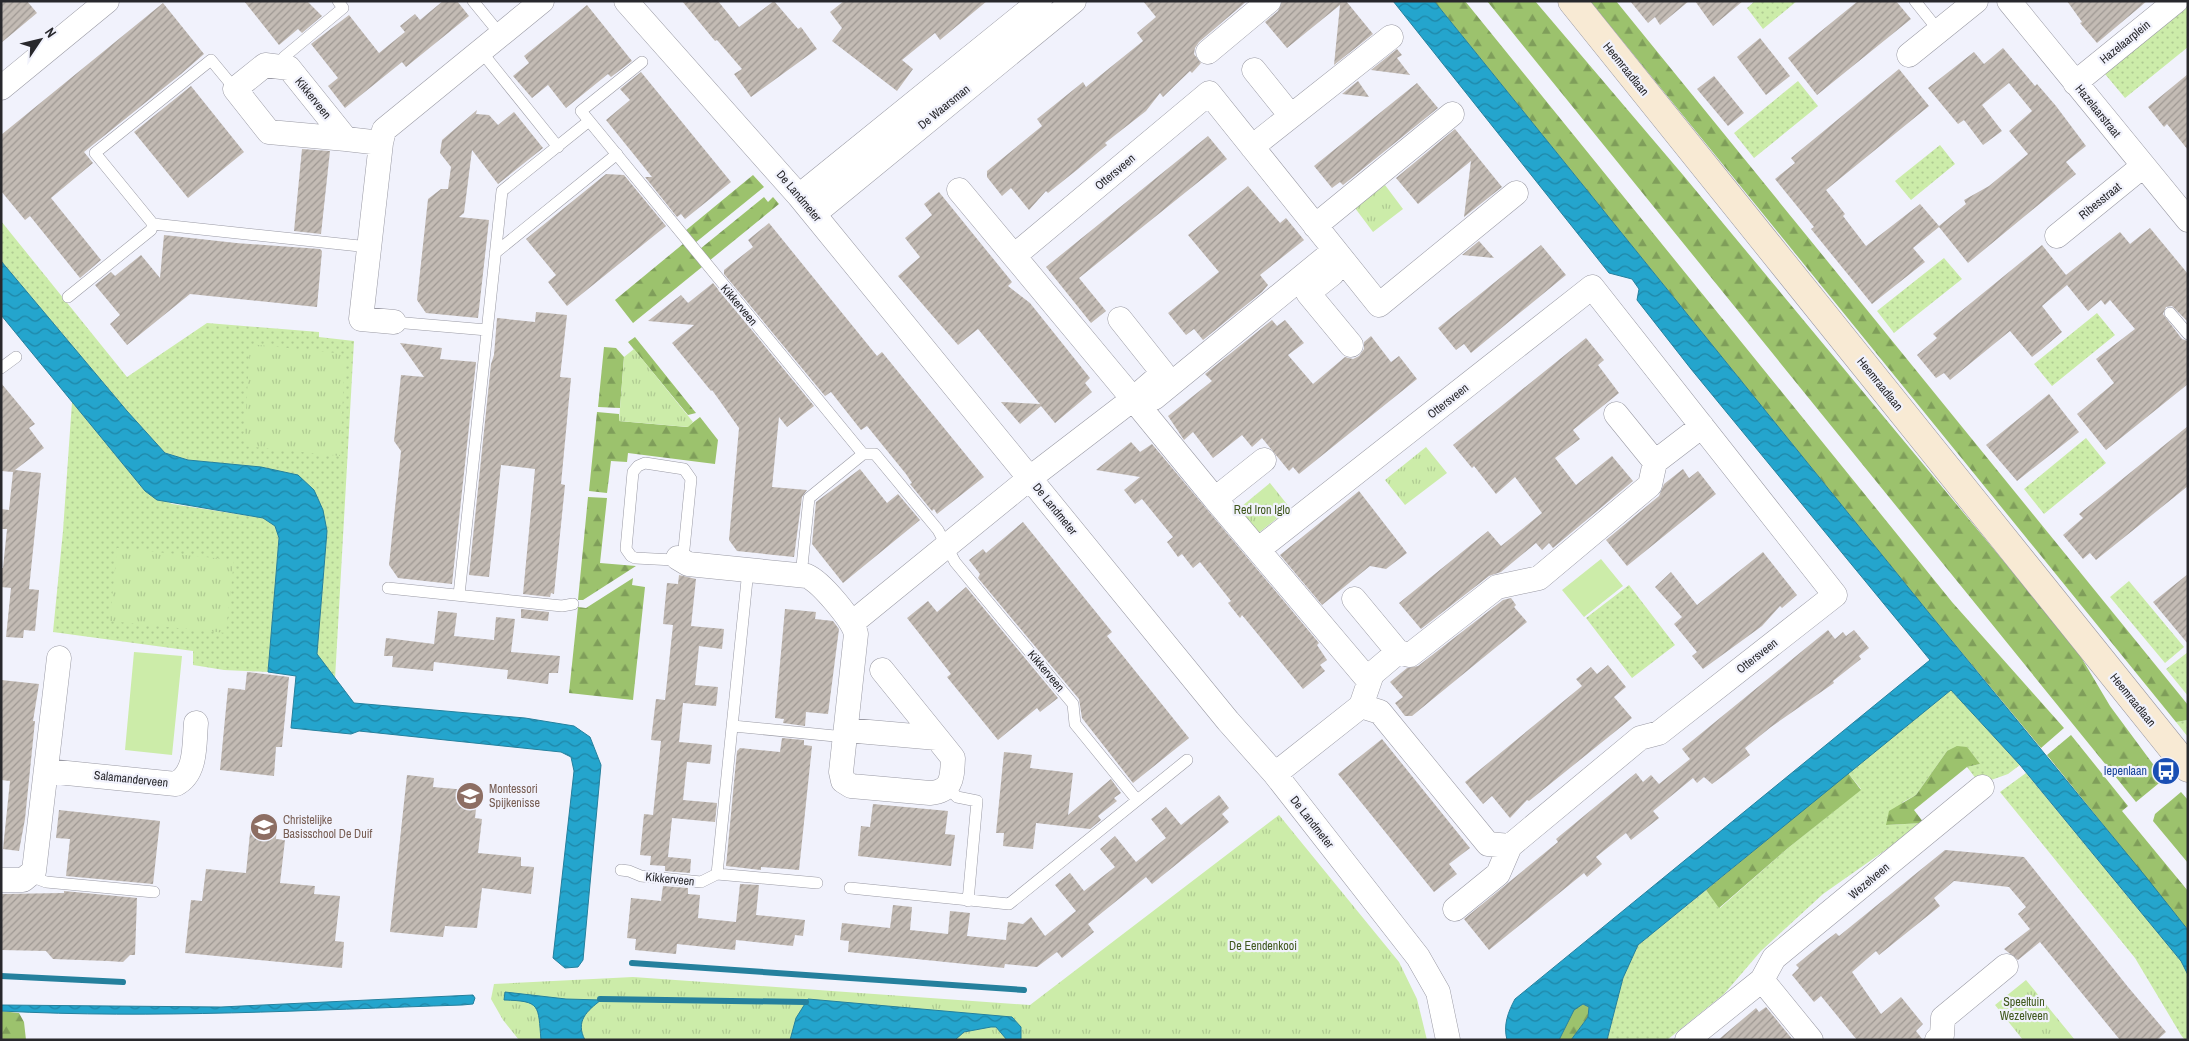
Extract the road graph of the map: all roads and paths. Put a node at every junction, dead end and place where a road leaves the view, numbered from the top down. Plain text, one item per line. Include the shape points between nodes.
1 (107, 1) edge
2 (338, 1) edge
3 (473, 1) edge
4 (542, 1) edge
5 (626, 1) edge
6 (1040, 1) edge
7 (1074, 1) edge
8 (1269, 1) edge
9 (1572, 1) edge
10 (1915, 1) edge
11 (1976, 1) edge
12 (2009, 1) edge
13 (2176, 1) edge
14 (1939, 31) junction
15 (500, 34) junction
16 (1391, 37) dead end
17 (480, 50) junction
18 (1208, 52) dead end
19 (1910, 55) dead end
20 (642, 62) dead end
21 (283, 67) junction
22 (1254, 70) dead end
23 (2075, 82) junction
24 (1, 88) edge
25 (235, 89) junction
26 (1452, 114) dead end
27 (1291, 116) junction
28 (589, 121) junction
29 (346, 139) junction
30 (381, 144) junction
31 (558, 147) junction
32 (1252, 147) junction
33 (617, 154) junction
34 (2143, 166) junction
35 (959, 190) dead end
36 (1516, 193) dead end
37 (799, 196) junction
38 (814, 214) junction
39 (2188, 220) edge
40 (153, 224) junction
41 (1315, 226) junction
42 (2057, 236) dead end
43 (369, 247) junction
44 (495, 253) junction
45 (1014, 256) junction
46 (1340, 257) junction
47 (68, 296) dead end
48 (2170, 312) dead end
49 (1120, 319) dead end
50 (394, 322) joint
51 (487, 330) junction
52 (2188, 334) edge
53 (1351, 345) dead end
54 (16, 357) dead end
55 (1, 368) edge
56 (1137, 403) junction
57 (1616, 414) dead end
58 (1702, 426) junction
59 (863, 454) junction
60 (1264, 460) dead end
61 (1655, 462) junction
62 (1030, 478) junction
63 (1215, 499) junction
64 (946, 546) junction
65 (1258, 549) junction
66 (678, 558) junction
67 (748, 570) junction
68 (801, 576) junction
69 (388, 588) dead end
70 (459, 595) junction
71 (1354, 599) dead end
72 (573, 604) dead end
73 (852, 623) junction
74 (1398, 652) junction
75 (59, 658) dead end
76 (882, 670) dead end
77 (1369, 681) junction
78 (1361, 706) junction
79 (196, 723) dead end
80 (733, 726) junction
81 (846, 733) junction
82 (937, 738) junction
83 (1187, 760) dead end
84 (2188, 768) edge
85 (47, 771) junction
86 (1275, 774) junction
87 (1982, 786) dead end
88 (946, 787) junction
89 (1137, 800) junction
90 (1510, 846) junction
91 (621, 870) dead end
92 (718, 874) junction
93 (30, 876) junction
94 (1, 880) edge
95 (817, 883) dead end
96 (850, 888) dead end
97 (154, 892) dead end
98 (968, 901) junction
99 (1456, 910) dead end
100 (2006, 966) dead end
101 (1762, 980) junction
102 (1448, 1040) edge
103 (1687, 1040) edge
104 (1811, 1040) edge
105 (1937, 1040) edge

1 - 24 street
2 - 21 lane via 343,8 284,56
3 - 15 lane
4 - 15 street
5 - 37 street, De Landmeter
6 - 37 street, De Waarsman
7 - 38 street, De Waarsman
8 - 18 street
9 - 84 main road, Heemraadlaan
10 - 14 lane
11 - 14 street
12 - 23 street, Hazelaarstraat
13 - 23 street, Hazelaarplein
14 - 19 street
15 - 17 street
16 - 27 street
17 - 30 street via 389,124
17 - 31 lane
20 - 28 lane via 581,111
21 - 25 street, Kikkerveen via 264,65
21 - 29 street, Kikkerveen via 289,68
22 - 27 street
23 - 34 street, Hazelaarstraat
25 - 29 street, Kikkerveen via 269,132
25 - 40 lane via 211,60 95,152
26 - 41 street
27 - 32 street
28 - 31 lane
28 - 33 lane, Kikkerveen
29 - 30 street, Kikkerveen
30 - 43 street
31 - 44 lane via 502,191
32 - 41 street, Ottersveen
32 - 45 street, Ottersveen via 1210,93
33 - 44 lane
33 - 59 lane, Kikkerveen
34 - 39 street, Hazelaarstraat
34 - 42 street, Ribesstraat
35 - 45 street
36 - 46 street, Ottersveen via 1379,305
37 - 38 street, De Landmeter
38 - 62 street, De Landmeter
40 - 43 lane
40 - 47 lane via 151,230
41 - 46 street, Ottersveen
43 - 50 street via 361,319
44 - 51 lane
45 - 56 street
46 - 53 street via 1308,293
46 - 56 street
48 - 52 lane
49 - 56 street via 1163,373
50 - 51 lane
51 - 70 lane
54 - 55 lane
56 - 62 street
56 - 63 street
57 - 61 street
58 - 61 street
58 - 65 street, Ottersveen via 1592,287
58 - 90 street, Ottersveen via 1835,595 1659,733 1640,738
59 - 64 lane, Kikkerveen via 874,454 938,530
59 - 68 lane via 809,498
60 - 63 street
61 - 74 street via 1650,485 1539,578 1497,587 1410,655
62 - 64 street
62 - 86 street, De Landmeter
63 - 65 street
64 - 73 street
64 - 89 lane, Kikkerveen via 955,562 1073,704 1075,724
65 - 77 street
66 - 66 lane via 684,548 691,478 680,468 641,464 633,472 626,549 635,558 669,561
66 - 67 street via 688,564
67 - 68 street
67 - 80 lane
68 - 73 street via 813,578
69 - 70 lane
70 - 72 lane via 562,606
71 - 74 street
73 - 81 street via 856,634
74 - 77 street via 1372,674
75 - 85 street
76 - 82 street
77 - 78 street
78 - 86 street
78 - 90 street via 1380,712 1488,844
79 - 85 street, Salamanderveen via 191,768 188,775 176,784
80 - 81 lane
80 - 92 lane
81 - 82 street
81 - 88 street via 840,772 846,784 930,793
82 - 88 street via 953,758 952,778
83 - 89 lane
85 - 93 street via 36,862
86 - 102 street, De Landmeter via 1418,957 1438,992
87 - 101 street, Wezelveen via 1774,958
88 - 98 lane via 957,797 977,801
89 - 98 lane via 1009,904
90 - 99 street, Ottersveen via 1498,874
91 - 92 lane, Kikkerveen via 642,876 701,882
92 - 95 lane, Kikkerveen
93 - 94 street via 23,880
93 - 97 lane via 46,882
96 - 98 lane
100 - 105 street via 1943,1018 1942,1036
101 - 103 street, Wezelveen
101 - 104 street

